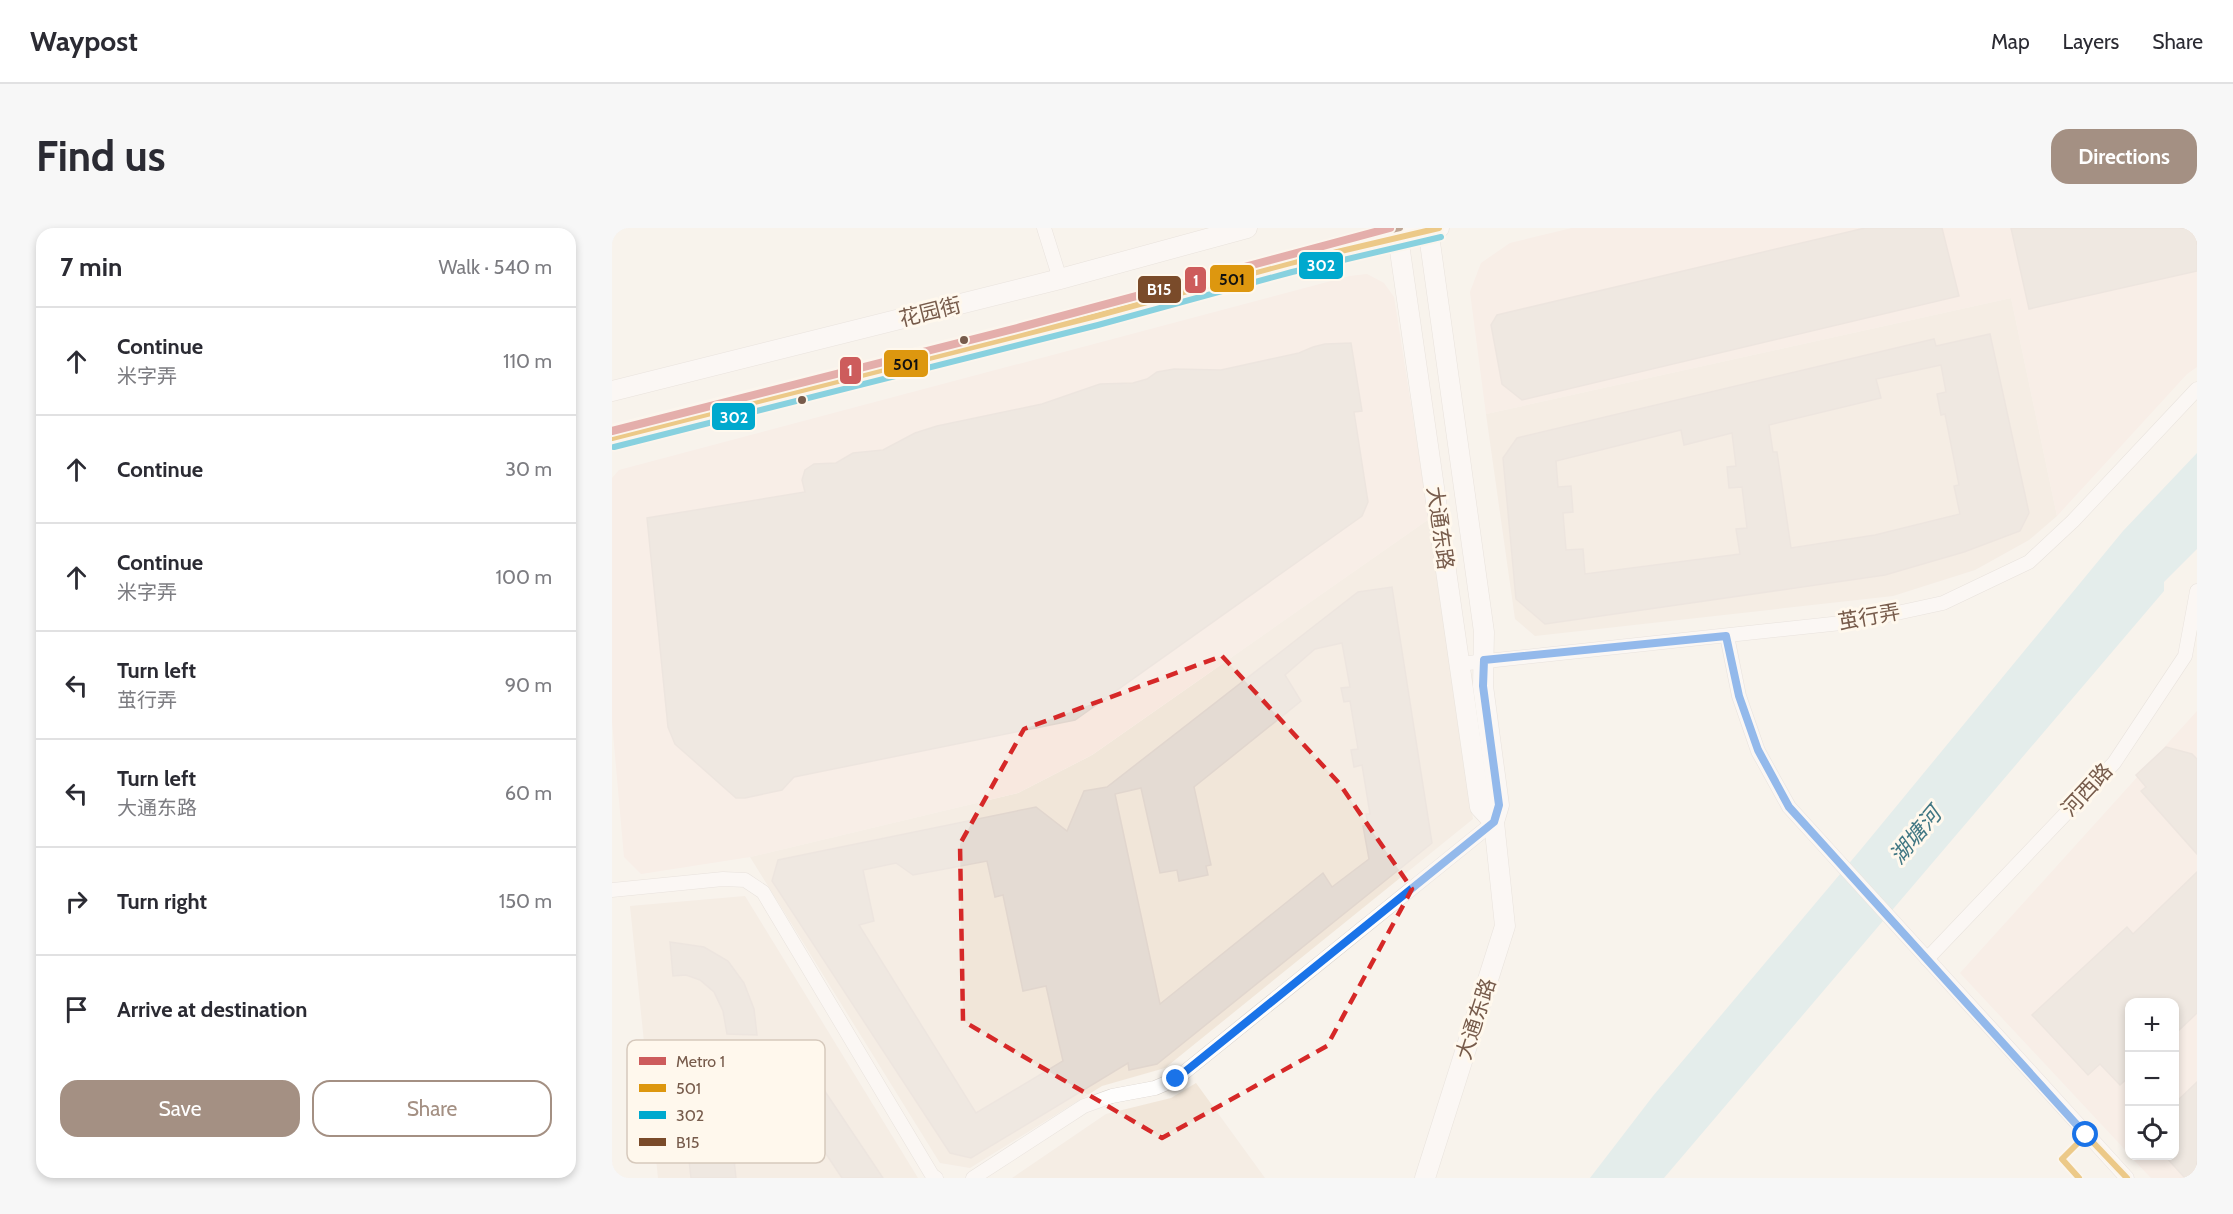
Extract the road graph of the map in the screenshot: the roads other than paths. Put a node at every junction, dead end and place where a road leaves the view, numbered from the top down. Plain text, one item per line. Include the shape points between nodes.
1 (1044, 228) edge
2 (1247, 228) edge
3 (1432, 229) edge
4 (1399, 233) edge
5 (1060, 279) junction
6 (2197, 389) edge
7 (612, 391) edge
8 (612, 438) edge
9 (2197, 591) edge
10 (1726, 636) junction
11 (1484, 660) junction
12 (1459, 664) junction
13 (1494, 822) junction
14 (612, 890) edge
15 (1927, 959) junction
16 (936, 1178) edge
17 (973, 1178) edge
18 (1425, 1178) edge
19 (2127, 1178) edge

1 - 5 street
2 - 5 street, 花园街
3 - 4 street
3 - 11 street, 大通东路 via 1484,632
4 - 8 street via 1096,316
4 - 12 street, 大通东路
5 - 7 street, 花园街
6 - 10 street, 茧行弄 via 2073,521 2029,562 1942,603 1860,621
9 - 15 street, 河西路 via 2185,656 2114,763
10 - 11 street, 茧行弄
10 - 15 street via 1739,696 1758,750 1789,807
11 - 12 street, 茧行弄
11 - 13 street, 大通东路 via 1483,686 1499,805
12 - 13 street, 大通东路 via 1479,807
13 - 17 street via 1176,1079 1084,1106
13 - 18 street, 大通东路 via 1505,926
14 - 16 street via 723,879 745,880 763,892
15 - 19 street

